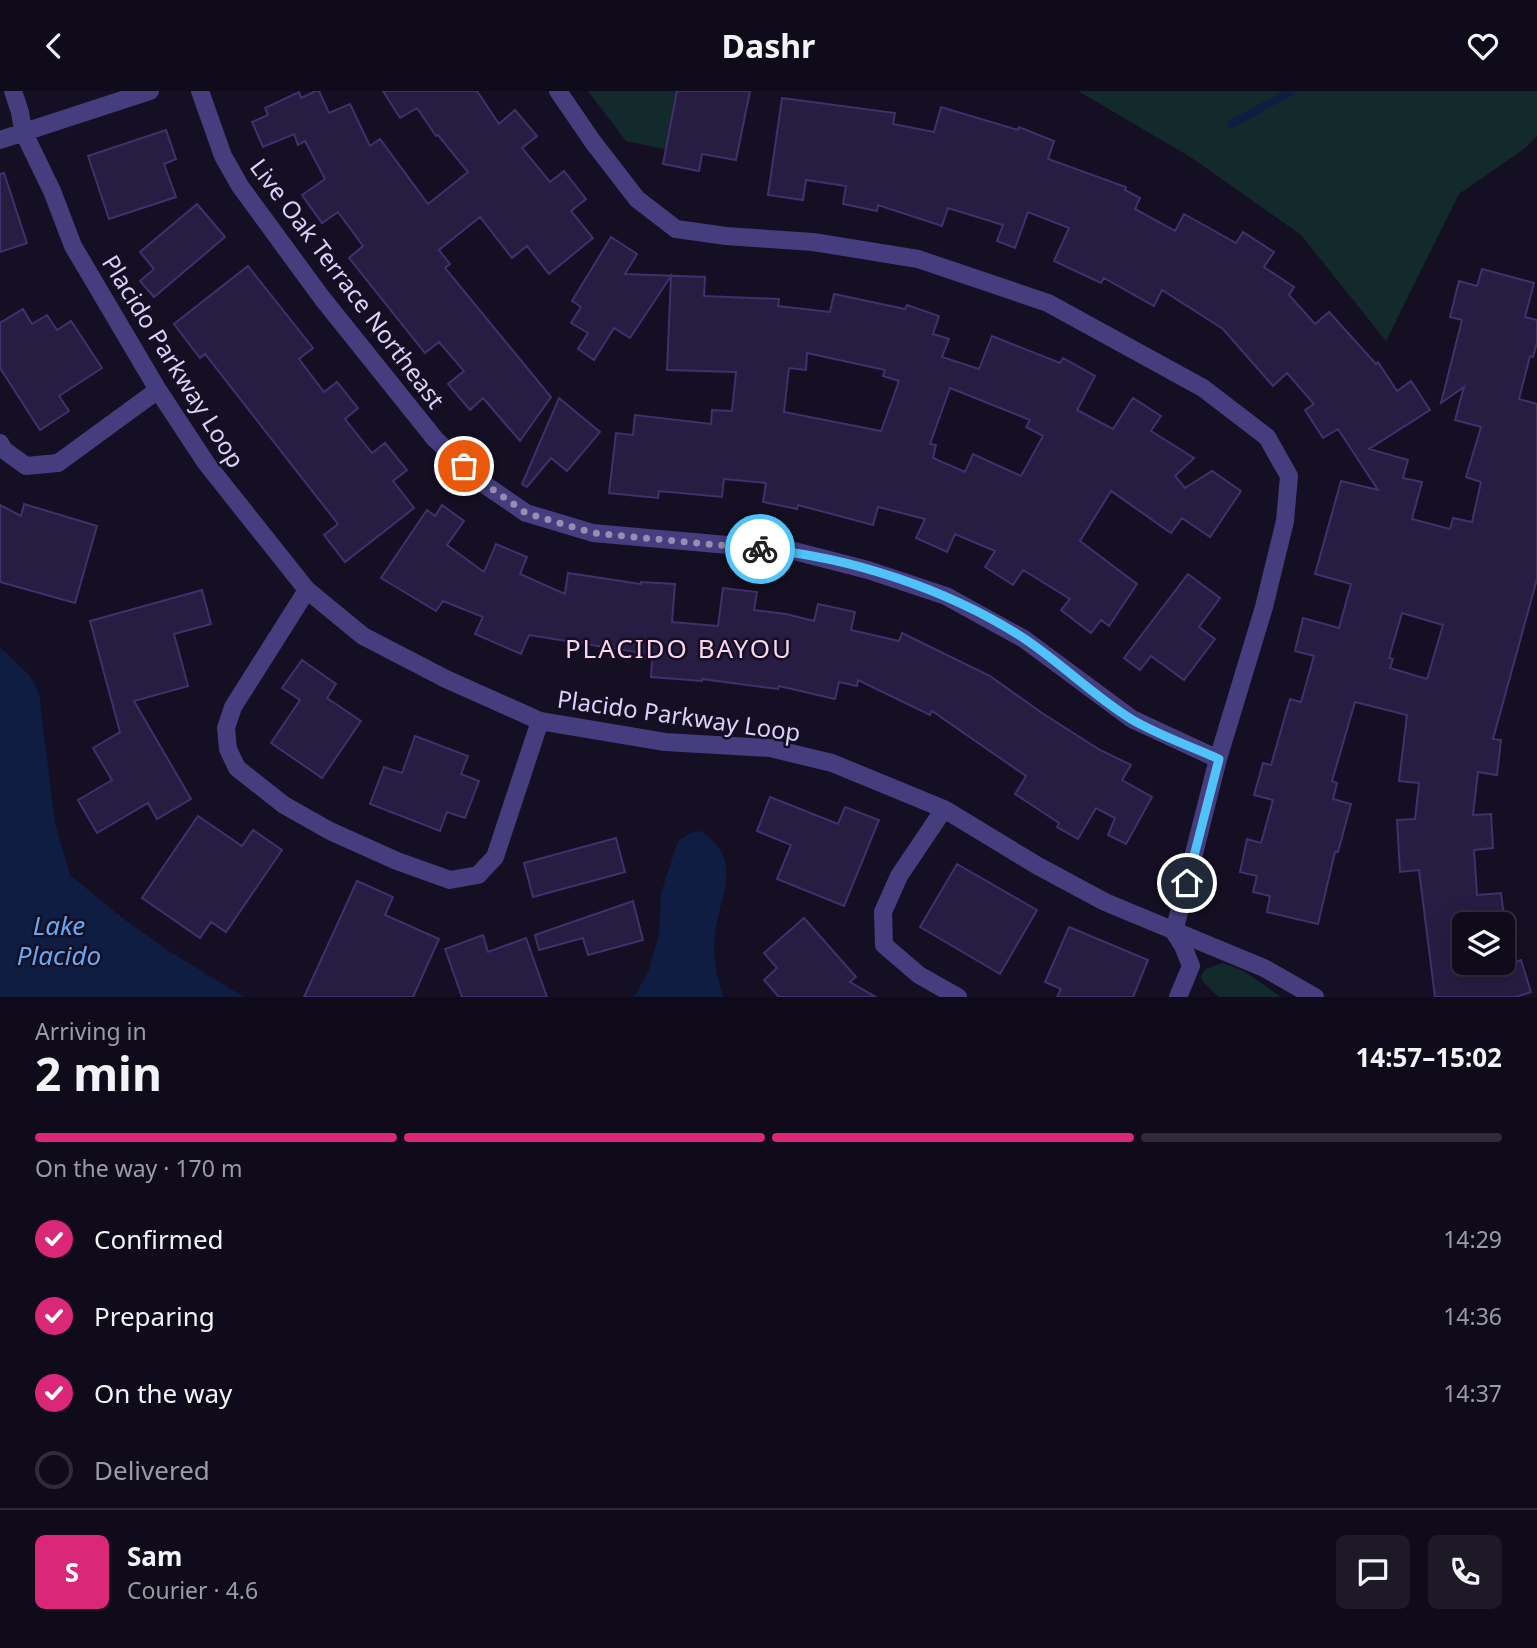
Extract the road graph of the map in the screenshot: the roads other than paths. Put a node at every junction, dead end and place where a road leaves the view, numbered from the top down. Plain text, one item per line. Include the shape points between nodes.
1 (13, 91) edge
2 (150, 91) edge
3 (200, 91) edge
4 (558, 91) edge
5 (23, 131) junction
6 (0, 140) edge
7 (158, 390) junction
8 (0, 443) edge
9 (307, 590) junction
10 (540, 721) junction
11 (1219, 759) junction
12 (944, 809) junction
13 (1174, 932) junction
14 (958, 997) edge
15 (1178, 997) edge
16 (1315, 997) edge

1 - 5 street, Placido Parkway Loop
2 - 5 street
3 - 11 street, Live Oak Terrace Northeast via 223,156 240,186 323,298 435,439 478,479 526,513 593,533 794,551 946,596 1024,639 1132,719
4 - 11 street via 637,199 676,229 813,242 918,259 1048,303 1203,388 1267,437 1289,476 1285,521
5 - 6 street
5 - 7 street, Placido Parkway Loop via 73,246
7 - 8 street via 58,463 26,466
7 - 9 street, Placido Parkway Loop via 206,463
9 - 10 street, Placido Parkway Loop via 363,636
9 - 10 street via 233,707 226,728 228,749 237,768 284,805 330,831 450,880 478,875 495,857
10 - 12 street, Placido Parkway Loop via 665,742 770,748 832,763
11 - 13 street
12 - 13 street, Placido Parkway Loop via 1083,890
12 - 14 street via 899,876 883,912 884,945 919,975
13 - 15 street via 1191,966
13 - 16 street, Placido Parkway Loop via 1264,968

